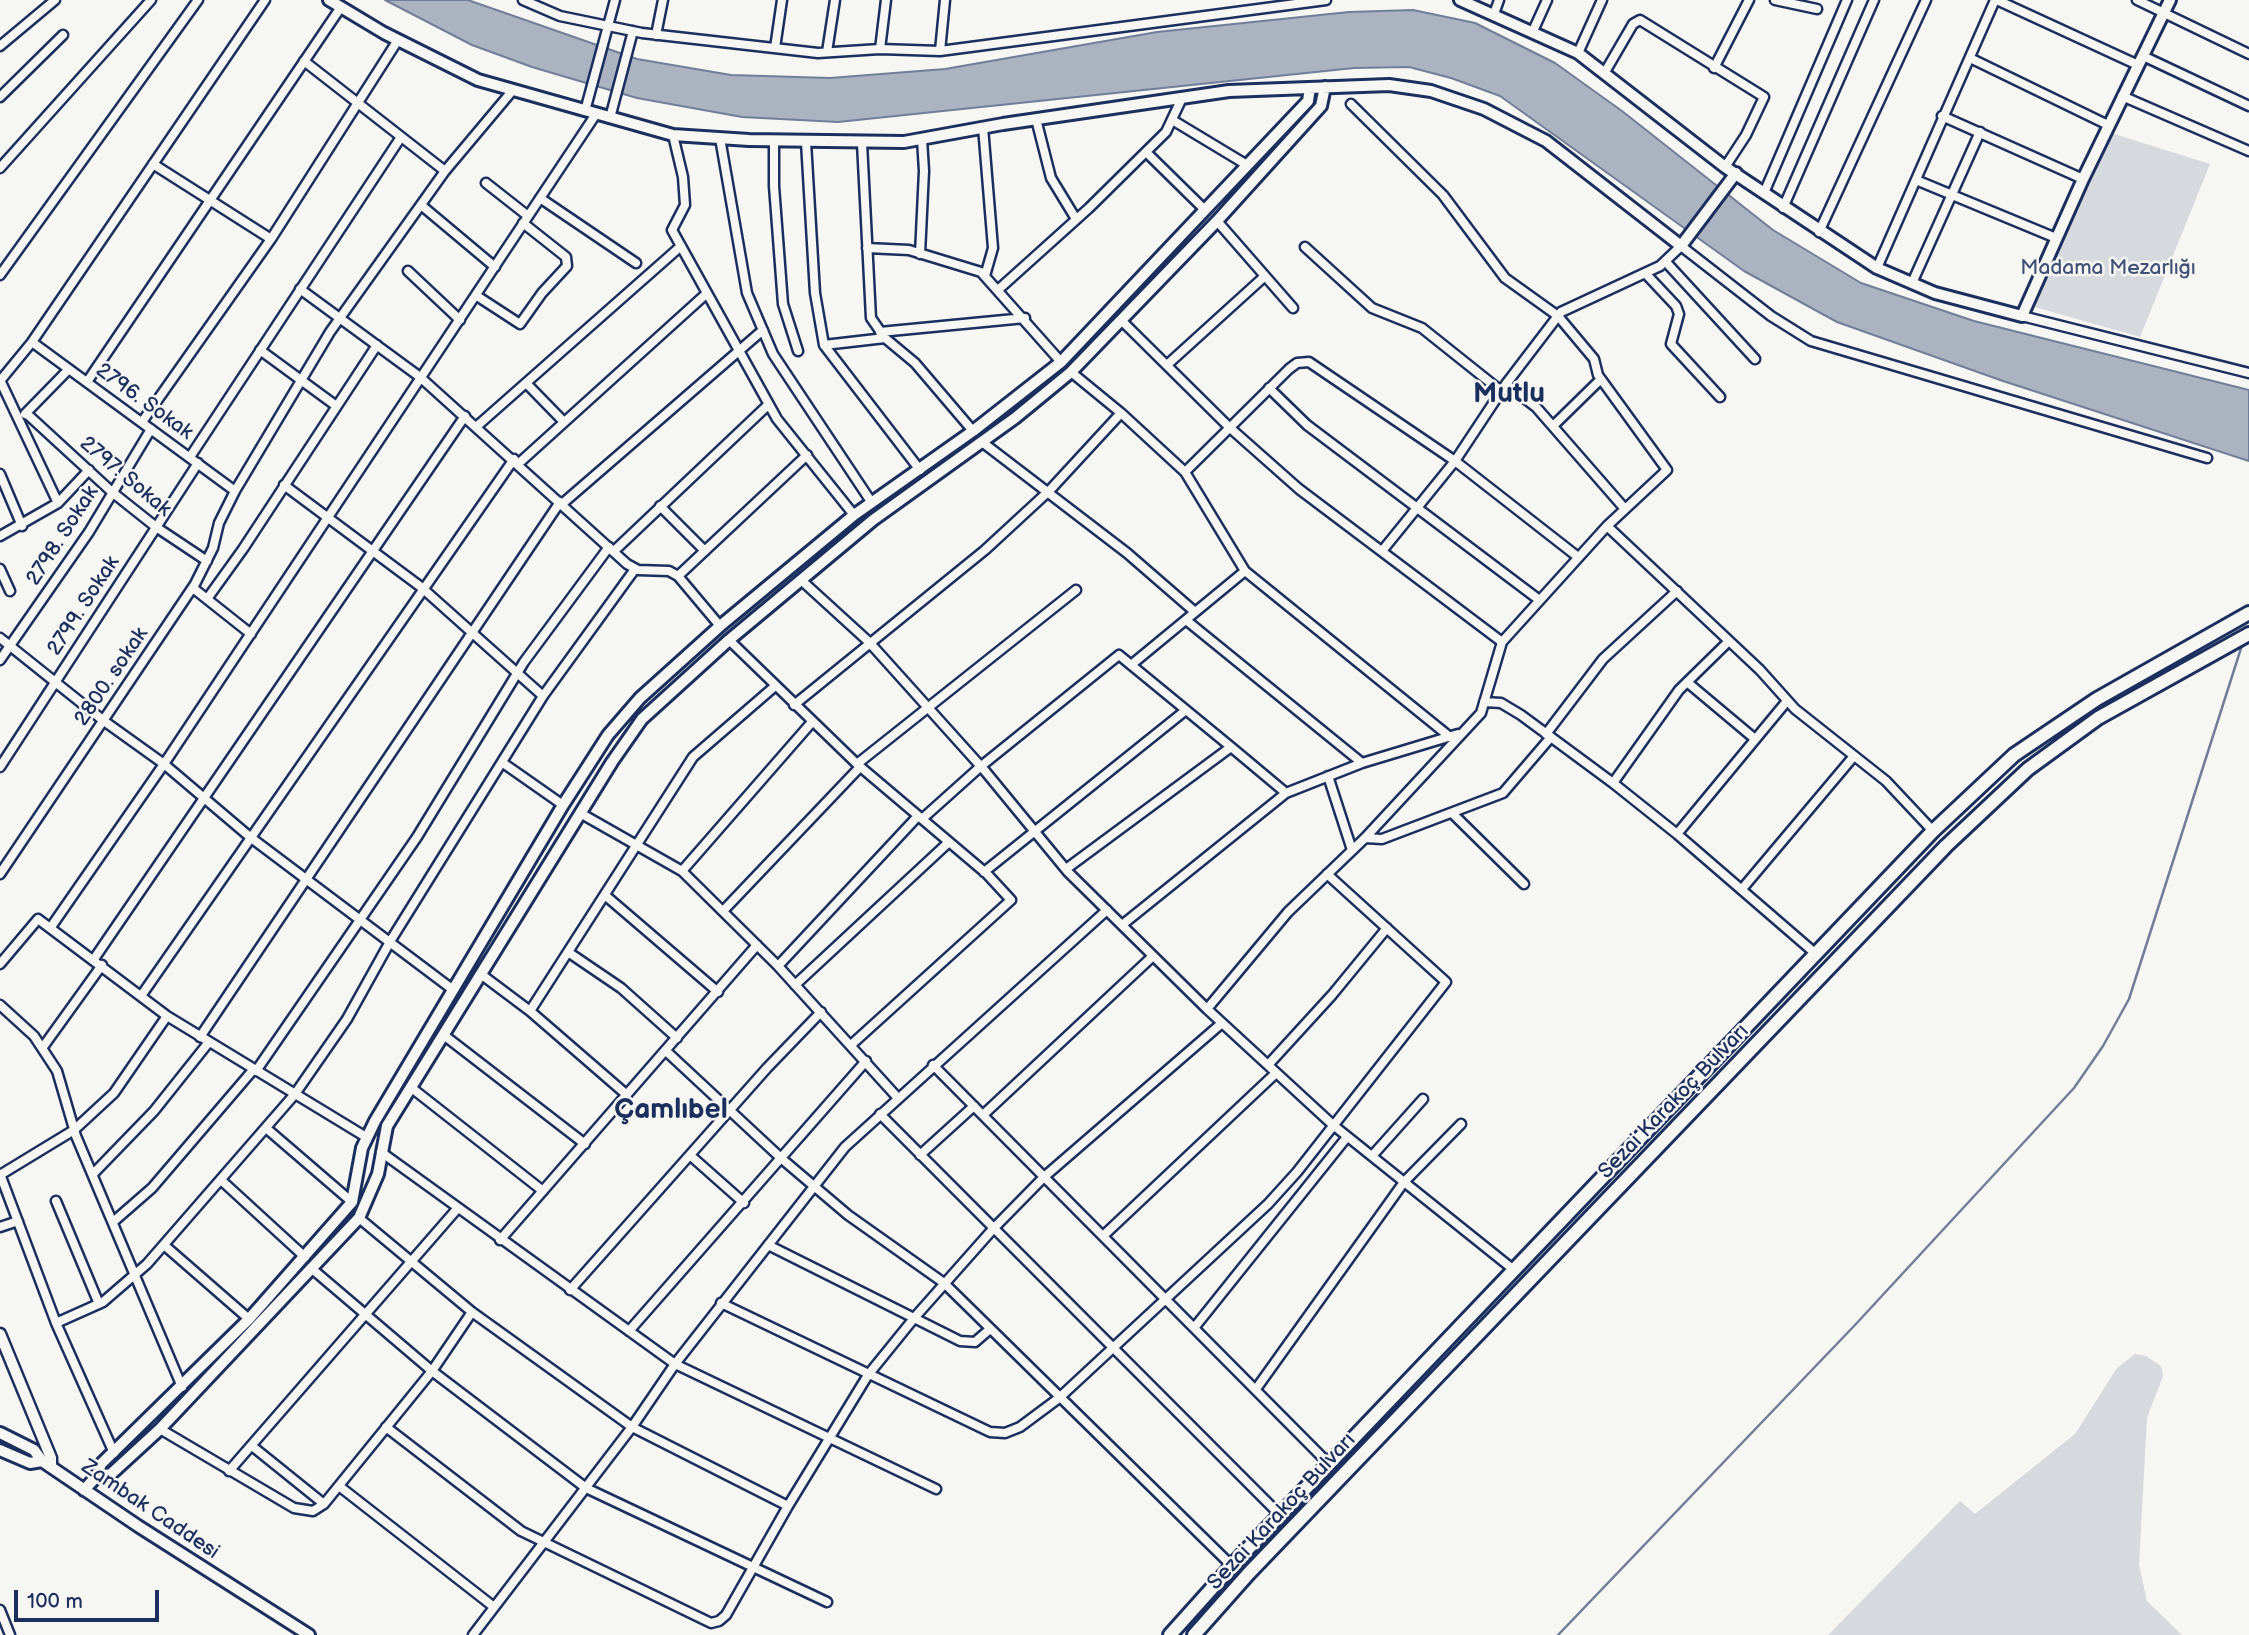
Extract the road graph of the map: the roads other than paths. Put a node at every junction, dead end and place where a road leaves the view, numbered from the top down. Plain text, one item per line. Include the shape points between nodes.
1 (55, 0) edge
2 (151, 0) edge
3 (198, 0) edge
4 (265, 0) edge
5 (329, 0) edge
6 (523, 0) edge
7 (615, 0) edge
8 (663, 0) edge
9 (782, 0) edge
10 (835, 0) edge
11 (886, 0) edge
12 (945, 0) edge
13 (1326, 0) edge
14 (1460, 0) edge
15 (1499, 0) edge
16 (1547, 0) edge
17 (1602, 0) edge
18 (1749, 0) edge
19 (1775, 0) edge
20 (1847, 0) edge
21 (1874, 0) edge
22 (1926, 0) edge
23 (1996, 0) edge
24 (2025, 0) edge
25 (2137, 0) edge
26 (2170, 0) edge
27 (341, 7) junction
28 (1816, 9) dead end
29 (2021, 10) junction
30 (2164, 13) junction
31 (1494, 14) junction
32 (607, 26) junction
33 (633, 31) junction
34 (1533, 31) junction
35 (656, 34) junction
36 (63, 35) dead end
37 (398, 40) junction
38 (0, 46) edge
39 (775, 48) junction
40 (880, 49) junction
41 (940, 51) junction
42 (827, 52) junction
43 (1578, 53) junction
44 (2249, 54) edge
45 (1970, 58) junction
46 (304, 61) junction
47 (2140, 61) junction
48 (1714, 68) junction
49 (1605, 72) junction
50 (1325, 87) junction
51 (1310, 88) junction
52 (513, 90) junction
53 (2122, 96) junction
54 (0, 97) edge
55 (1182, 98) junction
56 (357, 104) junction
57 (1351, 104) dead end
58 (2249, 106) edge
59 (591, 112) junction
60 (1942, 116) junction
61 (610, 118) junction
62 (1036, 119) junction
63 (1174, 121) junction
64 (2108, 125) junction
65 (983, 127) junction
66 (1980, 132) junction
67 (673, 135) junction
68 (401, 137) junction
69 (720, 138) junction
70 (922, 138) junction
71 (774, 141) junction
72 (806, 142) junction
73 (862, 143) junction
74 (2248, 149) edge
75 (1146, 152) junction
76 (153, 164) junction
77 (1247, 165) junction
78 (1725, 167) junction
79 (0, 168) edge
80 (445, 171) junction
81 (1733, 178) junction
82 (2082, 179) junction
83 (1916, 180) junction
84 (486, 183) dead end
85 (1764, 193) junction
86 (1952, 195) junction
87 (540, 198) junction
88 (210, 201) junction
89 (421, 205) junction
90 (1783, 208) junction
91 (1205, 210) junction
92 (525, 219) junction
93 (1076, 219) junction
94 (1217, 221) junction
95 (1819, 232) junction
96 (2056, 238) junction
97 (271, 239) junction
98 (1685, 241) junction
99 (681, 246) junction
100 (1305, 247) dead end
101 (867, 248) junction
102 (920, 254) junction
103 (1665, 261) junction
104 (636, 263) dead end
105 (495, 267) junction
106 (1877, 268) junction
107 (408, 271) dead end
108 (1, 272) edge
109 (1645, 273) junction
110 (985, 276) junction
111 (1265, 276) junction
112 (1912, 283) junction
113 (300, 289) junction
114 (999, 289) junction
115 (706, 294) junction
116 (477, 296) junction
117 (1293, 307) dead end
118 (1558, 316) junction
119 (2022, 316) junction
120 (341, 318) junction
121 (1025, 318) junction
122 (460, 320) junction
123 (1122, 321) junction
124 (764, 330) junction
125 (883, 335) junction
126 (32, 342) junction
127 (377, 345) junction
128 (824, 345) junction
129 (260, 350) junction
130 (736, 351) junction
131 (798, 351) dead end
132 (1755, 359) dead end
133 (1061, 362) junction
134 (1168, 364) junction
135 (69, 369) junction
136 (1071, 372) junction
137 (2249, 373) edge
138 (420, 377) junction
139 (1601, 379) junction
140 (0, 380) edge
141 (300, 380) junction
142 (87, 382) junction
143 (526, 383) junction
144 (1503, 387) junction
145 (1269, 388) junction
146 (1720, 397) dead end
147 (335, 405) junction
148 (768, 405) junction
149 (26, 413) junction
150 (1121, 413) junction
151 (465, 416) junction
152 (19, 420) junction
153 (142, 422) junction
154 (564, 422) junction
155 (476, 426) junction
156 (1553, 426) junction
157 (1228, 427) junction
158 (151, 429) junction
159 (973, 431) junction
160 (982, 442) junction
161 (807, 455) junction
162 (190, 457) junction
163 (2207, 458) dead end
164 (1455, 461) junction
165 (516, 462) junction
166 (198, 463) junction
167 (89, 470) junction
168 (920, 470) junction
169 (1185, 472) junction
170 (0, 474) edge
171 (284, 485) junction
172 (236, 491) junction
173 (112, 492) junction
174 (1047, 493) junction
175 (58, 503) junction
176 (561, 503) junction
177 (872, 503) junction
178 (660, 506) junction
179 (1418, 507) junction
180 (1625, 509) junction
181 (854, 516) junction
182 (327, 517) junction
183 (22, 526) junction
184 (1607, 526) junction
185 (156, 527) junction
186 (0, 536) edge
187 (611, 549) junction
188 (373, 551) junction
189 (705, 551) junction
190 (1382, 551) junction
191 (1578, 557) junction
192 (207, 561) junction
193 (0, 569) edge
194 (635, 569) junction
195 (1245, 571) junction
196 (678, 576) junction
197 (801, 580) junction
198 (193, 588) junction
199 (423, 590) junction
200 (1076, 590) dead end
201 (10, 591) dead end
202 (1677, 591) junction
203 (207, 598) junction
204 (1538, 600) junction
205 (1195, 612) junction
206 (2249, 613) edge
207 (1186, 620) junction
208 (720, 626) junction
209 (472, 633) junction
210 (250, 634) junction
211 (2249, 634) edge
212 (0, 638) edge
213 (729, 640) junction
214 (1730, 641) junction
215 (869, 642) junction
216 (1502, 642) junction
217 (10, 646) junction
218 (0, 660) edge
219 (1131, 665) junction
220 (516, 674) junction
221 (55, 682) junction
222 (1687, 682) junction
223 (774, 687) junction
224 (543, 696) junction
225 (1787, 701) junction
226 (1484, 702) junction
227 (794, 705) junction
228 (928, 708) junction
229 (1186, 710) junction
230 (104, 721) junction
231 (812, 722) junction
232 (1462, 733) junction
233 (1549, 735) junction
234 (1450, 737) junction
235 (1755, 739) junction
236 (0, 747) edge
237 (1231, 747) junction
238 (1854, 756) junction
239 (6, 758) junction
240 (503, 763) junction
241 (1362, 763) junction
242 (164, 764) junction
243 (859, 765) junction
244 (0, 767) edge
245 (980, 767) junction
246 (1328, 776) junction
247 (1613, 783) junction
248 (1286, 793) junction
249 (205, 800) junction
250 (563, 805) junction
251 (580, 813) junction
252 (1452, 813) junction
253 (920, 818) junction
254 (1034, 830) junction
255 (1933, 831) junction
256 (1677, 834) junction
257 (250, 837) junction
258 (1365, 838) junction
259 (949, 842) junction
260 (637, 844) junction
261 (1352, 850) junction
262 (1066, 869) junction
263 (682, 871) junction
264 (984, 872) junction
265 (0, 874) edge
266 (1327, 874) junction
267 (309, 878) junction
268 (1524, 884) dead end
269 (1742, 889) junction
270 (606, 896) junction
271 (1107, 910) junction
272 (723, 911) junction
273 (362, 919) junction
274 (1122, 925) junction
275 (51, 927) junction
276 (1387, 928) junction
277 (391, 940) junction
278 (757, 945) junction
279 (568, 952) junction
280 (1816, 954) junction
281 (1153, 956) junction
282 (94, 959) junction
283 (0, 964) edge
284 (102, 965) junction
285 (778, 966) junction
286 (482, 975) junction
287 (795, 985) junction
288 (453, 989) junction
289 (718, 992) junction
290 (141, 996) junction
291 (0, 1005) edge
292 (1207, 1009) junction
293 (530, 1011) junction
294 (821, 1012) junction
295 (167, 1016) junction
296 (1222, 1023) junction
297 (444, 1036) junction
298 (200, 1037) junction
299 (677, 1038) junction
300 (209, 1042) junction
301 (851, 1045) junction
302 (43, 1047) junction
303 (666, 1051) junction
304 (866, 1061) junction
305 (933, 1065) junction
306 (1268, 1065) junction
307 (255, 1071) junction
308 (1276, 1073) junction
309 (413, 1088) junction
310 (295, 1094) junction
311 (627, 1095) junction
312 (898, 1097) junction
313 (1423, 1099) dead end
314 (974, 1106) junction
315 (730, 1110) junction
316 (880, 1114) junction
317 (982, 1115) junction
318 (1461, 1124) dead end
319 (1333, 1125) junction
320 (265, 1128) junction
321 (74, 1130) junction
322 (366, 1137) junction
323 (1347, 1137) junction
324 (585, 1144) junction
325 (381, 1152) junction
326 (920, 1155) junction
327 (691, 1156) junction
328 (1372, 1156) junction
329 (782, 1159) junction
330 (93, 1174) junction
331 (0, 1175) edge
332 (1044, 1177) junction
333 (221, 1180) junction
334 (1404, 1182) junction
335 (815, 1186) junction
336 (542, 1191) junction
337 (56, 1201) dead end
338 (352, 1202) junction
339 (744, 1203) junction
340 (457, 1209) junction
341 (359, 1217) junction
342 (18, 1221) junction
343 (113, 1222) junction
344 (0, 1227) edge
345 (993, 1229) junction
346 (1103, 1236) junction
347 (500, 1240) junction
348 (164, 1245) junction
349 (768, 1245) junction
350 (305, 1257) junction
351 (411, 1263) junction
352 (311, 1268) junction
353 (1514, 1270) junction
354 (136, 1275) junction
355 (944, 1283) junction
356 (570, 1290) junction
357 (1166, 1299) junction
358 (721, 1303) junction
359 (99, 1304) junction
360 (472, 1312) junction
361 (367, 1315) junction
362 (915, 1317) junction
363 (249, 1319) junction
364 (56, 1323) junction
365 (1194, 1328) junction
366 (990, 1329) junction
367 (629, 1331) junction
368 (0, 1334) edge
369 (1113, 1349) junction
370 (675, 1364) junction
371 (432, 1371) junction
372 (868, 1375) junction
373 (182, 1387) junction
374 (1256, 1389) junction
375 (1059, 1398) junction
376 (386, 1427) junction
377 (632, 1427) junction
378 (160, 1429) junction
379 (0, 1433) edge
380 (829, 1439) junction
381 (252, 1446) junction
382 (0, 1450) edge
383 (114, 1453) junction
384 (46, 1464) junction
385 (1329, 1464) junction
386 (229, 1471) junction
387 (96, 1477) junction
388 (339, 1486) junction
389 (586, 1488) junction
390 (936, 1489) dead end
391 (85, 1490) junction
392 (324, 1504) junction
393 (788, 1506) junction
394 (1280, 1515) junction
395 (542, 1543) junction
396 (752, 1566) junction
397 (1232, 1566) junction
398 (827, 1602) dead end
399 (494, 1607) junction
400 (0, 1610) edge
401 (10, 1635) edge
402 (309, 1635) edge
403 (473, 1635) edge
404 (1170, 1635) edge
405 (1194, 1635) edge

1 - 38 street
2 - 79 street
3 - 108 street
4 - 76 street
5 - 27 main road
6 - 32 street via 560,16
7 - 32 street
8 - 35 street
9 - 39 street
10 - 42 street
11 - 40 street
12 - 41 street
13 - 41 street
14 - 31 main road
15 - 31 street
16 - 34 street
17 - 43 street
18 - 48 street
19 - 28 street
20 - 85 street
21 - 90 street
22 - 95 street
23 - 29 street
23 - 45 street
24 - 29 street
25 - 30 street
26 - 30 main road
27 - 37 main road
27 - 46 street
29 - 47 street
30 - 44 street
30 - 47 main road
31 - 34 main road
32 - 33 street
32 - 59 street
33 - 35 street
33 - 61 street
34 - 43 main road
35 - 39 street
36 - 54 street
37 - 52 main road via 478,80
37 - 56 street
39 - 42 street
40 - 41 street
40 - 42 street
43 - 49 main road
45 - 60 street
45 - 64 street
46 - 56 street
46 - 88 street
47 - 53 main road
47 - 58 street
48 - 49 street via 1640,20 1633,24
48 - 78 street via 1764,97
49 - 78 main road
50 - 51 main road
50 - 94 main road via 1321,106
50 - 98 main road via 1431,91 1484,109 1546,141
51 - 55 main road
51 - 77 main road via 1308,101
52 - 59 main road
52 - 80 street, 2800. sokak
53 - 64 main road
53 - 74 street
55 - 62 main road
55 - 63 street
56 - 68 street
56 - 97 street
57 - 118 street via 1443,195 1505,278
59 - 61 main road
59 - 87 street
60 - 66 street
60 - 83 street
61 - 67 main road
62 - 65 main road
62 - 93 street via 1051,178
63 - 75 street
63 - 77 street
64 - 82 main road
65 - 70 main road
65 - 110 street via 993,248
66 - 82 street
66 - 86 street
67 - 69 main road
67 - 99 street via 685,193 685,205 673,230
68 - 80 street
68 - 113 street
69 - 71 main road
69 - 124 street via 744,281
70 - 73 main road
70 - 102 street
71 - 72 main road
71 - 131 street via 783,304
72 - 73 main road
72 - 128 street via 815,293
73 - 101 street
75 - 91 street
75 - 93 street
76 - 88 street
76 - 126 street
77 - 91 main road
78 - 81 main road
80 - 89 street, 2800. sokak
81 - 85 main road
81 - 98 main road
82 - 96 main road
83 - 86 street
83 - 106 street
84 - 92 street
85 - 90 main road
86 - 96 street
86 - 112 street
87 - 92 street
87 - 104 street
88 - 97 street
88 - 142 street
89 - 105 street
89 - 120 street, 2800. sokak
90 - 95 main road
91 - 133 main road
92 - 105 street
92 - 116 street via 566,257 567,266 520,324
93 - 114 street
94 - 111 street
94 - 123 main road
95 - 106 main road
96 - 119 main road
97 - 153 street
98 - 103 street
98 - 163 street via 1771,316 1811,341
99 - 115 street
99 - 143 street
100 - 144 street via 1372,308 1422,328
101 - 102 street
101 - 125 street via 871,318
102 - 110 street
103 - 109 street
103 - 132 street
105 - 116 street
106 - 112 main road
107 - 122 street
109 - 118 street
109 - 146 street via 1679,314 1671,344
110 - 114 street
111 - 117 street
111 - 134 street
112 - 119 main road
113 - 120 street
113 - 129 street
114 - 121 street
115 - 130 street
115 - 154 street
116 - 122 street
118 - 139 street via 1594,359
118 - 144 street
119 - 137 street
120 - 127 street
120 - 141 street, 2800. sokak
121 - 125 street
121 - 133 street
122 - 138 street
123 - 134 street
123 - 136 main road
124 - 130 street
124 - 177 street via 780,365
125 - 128 street
125 - 159 street via 915,363
126 - 135 street, 2796. Sokak
126 - 140 street
127 - 138 street
127 - 147 street
128 - 168 street
129 - 141 street
129 - 162 street
130 - 148 street
130 - 176 street
133 - 159 main road
134 - 157 street
135 - 142 street, 2796. Sokak
135 - 149 street
136 - 150 street
136 - 160 main road
138 - 151 street
138 - 182 street
139 - 156 street
139 - 180 street via 1667,470
140 - 152 street
141 - 147 street
141 - 172 street, 2800. sokak
142 - 153 street, 2796. Sokak
143 - 154 street
143 - 155 street
144 - 156 street via 1536,407
144 - 164 street
145 - 157 street
145 - 164 street via 1297,363 1309,362
145 - 179 street via 1307,425
147 - 171 street
148 - 161 street
148 - 178 street
149 - 152 street
149 - 167 street, 2797. Sokak
150 - 169 street
150 - 174 street
151 - 155 street
151 - 188 street
152 - 175 street
153 - 158 street, 2796. Sokak
154 - 165 street
155 - 165 street
156 - 180 street
157 - 169 street
157 - 190 street via 1299,489
158 - 162 street, 2796. Sokak
158 - 173 street, 2798. Sokak
159 - 168 main road
160 - 174 street
160 - 197 main road via 873,520
161 - 181 street
161 - 189 street
162 - 166 street, 2796. Sokak
164 - 179 street
164 - 191 street
165 - 176 street
165 - 199 street
166 - 172 street, 2796. Sokak
166 - 185 street, 2799. Sokak
167 - 173 street, 2797. Sokak
167 - 175 street
168 - 177 main road
169 - 195 street
170 - 183 street
171 - 182 street
171 - 203 street
172 - 192 street, 2800. sokak
173 - 185 street, 2797. Sokak
173 - 217 street, 2798. Sokak
174 - 205 street
174 - 215 street via 985,550
175 - 183 street
176 - 187 street
176 - 209 street
177 - 181 main road
178 - 187 street
178 - 189 street
179 - 190 street
179 - 204 street
180 - 184 street
181 - 208 main road
182 - 188 street
182 - 210 street
183 - 186 street
184 - 191 street
184 - 202 street
185 - 192 street, 2797. Sokak
185 - 221 street, 2799. Sokak
187 - 194 street
187 - 220 street
188 - 199 street
188 - 249 street
189 - 196 street
190 - 216 street
191 - 204 street
192 - 198 street, 2800. sokak
193 - 201 street
194 - 196 street
194 - 224 street
195 - 205 street
195 - 234 street
196 - 208 street
197 - 213 main road
197 - 215 street
198 - 203 street
198 - 230 street, 2800. sokak
199 - 209 street
199 - 257 street
200 - 228 street
202 - 214 street
202 - 233 street via 1604,659
203 - 210 street
204 - 216 street
205 - 207 street
206 - 255 main road via 2097,699 2014,755
207 - 219 street
207 - 241 street
208 - 250 main road via 640,698 608,735
209 - 220 street
209 - 267 street
210 - 242 street
211 - 405 main road, Sezai Karakoç Bulvarı via 2098,718 2028,769 1946,846
212 - 217 street
213 - 223 street
213 - 251 main road via 642,719
214 - 222 street
214 - 225 street
215 - 227 street
215 - 228 street
216 - 226 street
217 - 218 street, 2798. Sokak
217 - 221 street
219 - 229 street
219 - 245 street via 1119,655
220 - 224 street
220 - 273 street
221 - 230 street
221 - 239 street, 2799. Sokak
222 - 235 street
222 - 247 street
223 - 227 street
223 - 260 street via 693,757
224 - 240 street
225 - 235 street
225 - 238 street
226 - 232 street via 1481,713
226 - 233 street via 1501,704
227 - 231 street
228 - 243 street
228 - 245 street
229 - 237 street
229 - 254 street
230 - 242 street
230 - 265 street, 2800. sokak
231 - 243 street
231 - 263 street
232 - 234 street
232 - 258 street
233 - 247 street
233 - 252 street via 1503,793
234 - 241 street
235 - 256 street
236 - 239 street
237 - 248 street
237 - 262 street
238 - 255 street via 1886,781
238 - 269 street
239 - 244 street, 2799. Sokak
240 - 250 street
240 - 277 street
241 - 246 street
242 - 249 street
242 - 275 street
243 - 253 street
243 - 272 street
245 - 253 street
245 - 254 street
246 - 248 street
246 - 261 street
247 - 256 street
248 - 274 street
249 - 257 street
249 - 282 street
250 - 288 main road
251 - 260 street
251 - 286 main road
252 - 258 street via 1382,839
252 - 268 street
253 - 259 street
253 - 285 street
254 - 262 street
254 - 264 street
255 - 280 main road
256 - 269 street
257 - 267 street
257 - 290 street
258 - 261 street
259 - 264 street
259 - 287 street
260 - 263 street
260 - 270 street
261 - 266 street
262 - 271 street
263 - 272 street
264 - 301 street via 1011,900
266 - 276 street
266 - 292 street via 1288,912
267 - 273 street
267 - 298 street
269 - 280 street
270 - 279 street
270 - 289 street
271 - 274 street
271 - 305 street
272 - 278 street
273 - 277 street
273 - 307 street
274 - 281 street
275 - 282 street
275 - 283 street via 34,920
276 - 306 street
276 - 319 street via 1446,982
277 - 288 street
277 - 310 street via 347,1018
278 - 285 street
278 - 289 street
279 - 293 street
279 - 299 street via 621,988
280 - 353 main road
281 - 292 street
281 - 317 street
282 - 284 street
284 - 290 street
284 - 302 street
285 - 287 street
286 - 293 street
286 - 297 main road
287 - 294 street
288 - 322 main road
289 - 299 street
290 - 295 street
291 - 302 street
292 - 296 street
293 - 311 street
294 - 301 street
294 - 315 street
295 - 298 street
295 - 321 street via 121,1085
296 - 306 street
296 - 332 street
297 - 309 main road
297 - 324 street
298 - 300 street
299 - 303 street
300 - 307 street
300 - 330 street via 154,1111
301 - 304 street
302 - 321 street via 57,1071
303 - 311 street
303 - 315 street
304 - 312 street
304 - 329 street
305 - 312 street
305 - 314 street
306 - 308 street
307 - 310 street
307 - 343 street via 152,1188
308 - 319 street
308 - 346 street
309 - 325 main road via 387,1126
309 - 336 street
310 - 320 street
310 - 322 street
311 - 324 street
312 - 316 street
313 - 328 street
314 - 317 street
314 - 326 street
315 - 327 street
315 - 329 street
316 - 326 street
316 - 335 street via 845,1147
317 - 332 street
318 - 334 street
319 - 323 street
319 - 357 street via 1268,1204
320 - 333 street
320 - 338 street
321 - 330 street
321 - 331 street
322 - 338 main road
323 - 328 street
323 - 365 street
324 - 336 street
325 - 340 street
325 - 341 main road via 378,1174
326 - 345 street
327 - 339 street
327 - 356 street
328 - 334 street
329 - 335 street
329 - 339 street
330 - 343 street
331 - 342 street
332 - 345 street
332 - 346 street
333 - 348 street
333 - 350 street
334 - 353 street
334 - 374 street
335 - 349 street
335 - 355 street
336 - 347 street
337 - 359 street
338 - 350 main road
339 - 367 street
340 - 347 street
340 - 351 street
341 - 351 street
341 - 352 main road
342 - 344 street
342 - 364 street
343 - 354 street
345 - 355 street
345 - 369 street
346 - 357 street
347 - 356 street
348 - 354 street
348 - 363 street
349 - 358 street
349 - 362 street
350 - 363 main road
351 - 360 street
351 - 361 street
352 - 361 street
352 - 378 main road
353 - 385 main road
354 - 359 street
354 - 373 street
355 - 362 street
355 - 366 street
356 - 367 street
357 - 365 street
357 - 369 street
358 - 370 street
358 - 372 street
359 - 364 street
360 - 371 street
360 - 377 street
361 - 371 street
361 - 381 street
362 - 366 street via 965,1342 975,1342
362 - 372 street
363 - 373 main road
364 - 383 street
365 - 374 street
366 - 375 street
367 - 370 street
368 - 384 street via 51,1458
369 - 375 street
369 - 394 street
370 - 377 street
370 - 380 street
371 - 376 street
371 - 389 street
372 - 375 street via 995,1433 1015,1429
372 - 380 street
373 - 383 main road
374 - 385 street
375 - 397 street
376 - 388 street
376 - 395 street
377 - 389 street
377 - 393 street
378 - 386 street
378 - 387 main road via 111,1474
379 - 384 main road, Zambak Caddesi via 34,1450
380 - 390 street
380 - 393 street
381 - 386 street
381 - 392 street
382 - 384 main road, Zambak Caddesi via 30,1463
383 - 387 main road
384 - 391 main road, Zambak Caddesi
385 - 394 main road
386 - 392 street via 294,1508 313,1511
387 - 391 main road
388 - 392 street
388 - 399 street
389 - 395 street
389 - 396 street
391 - 402 main road, Zambak Caddesi
393 - 396 street
394 - 397 main road
395 - 396 street via 711,1623 726,1615
395 - 399 street
396 - 398 street
397 - 404 main road
399 - 403 street
400 - 401 street

